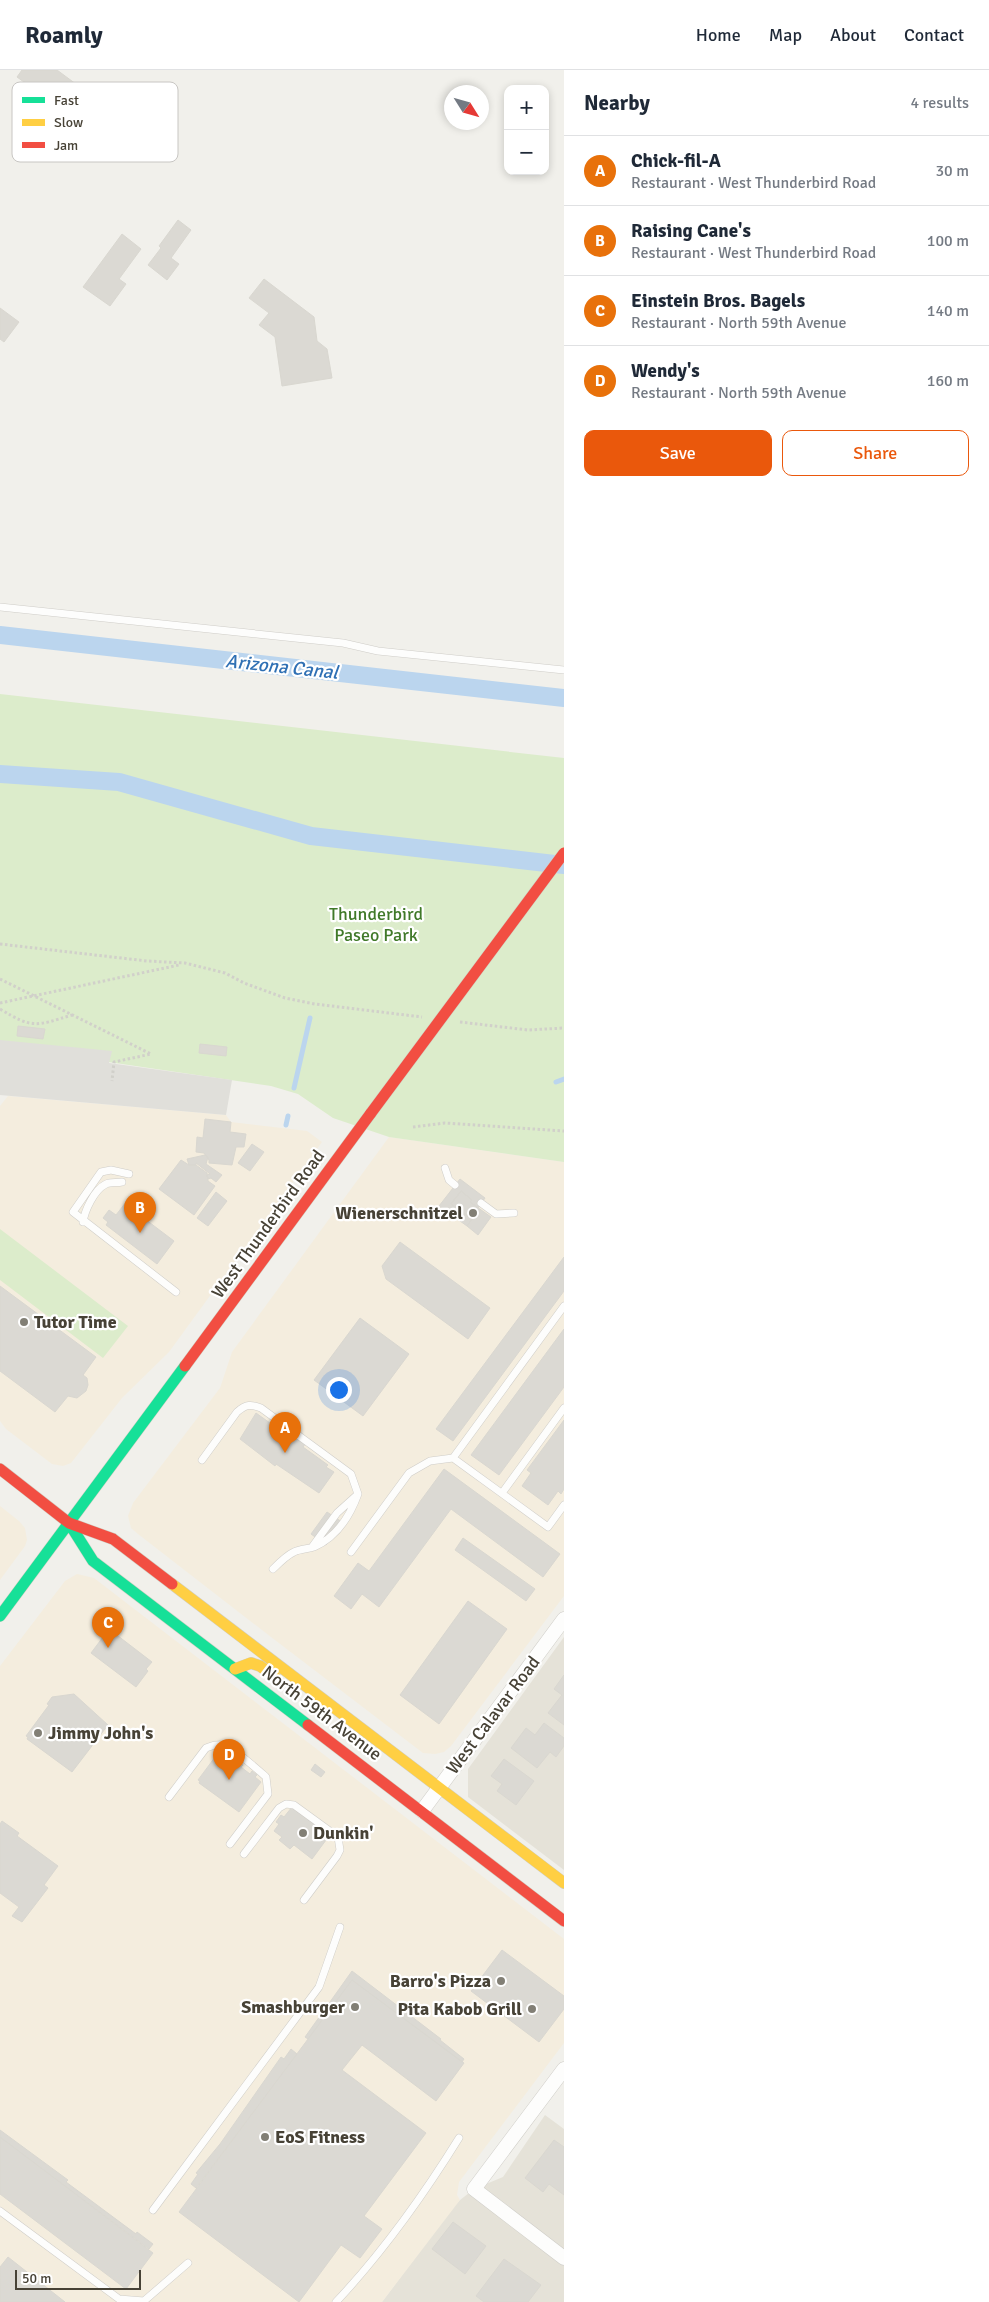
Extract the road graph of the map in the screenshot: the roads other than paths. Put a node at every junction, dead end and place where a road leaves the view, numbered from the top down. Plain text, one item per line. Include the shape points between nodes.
1 (0, 607) edge
2 (564, 670) edge
3 (564, 853) edge
4 (445, 1168) dead end
5 (129, 1174) dead end
6 (122, 1182) dead end
7 (455, 1185) dead end
8 (481, 1203) dead end
9 (514, 1213) dead end
10 (84, 1222) junction
11 (176, 1292) dead end
12 (564, 1306) edge
13 (564, 1408) edge
14 (453, 1458) junction
15 (202, 1460) dead end
16 (0, 1469) edge
17 (502, 1493) junction
18 (358, 1494) junction
19 (564, 1505) edge
20 (69, 1523) junction
21 (312, 1548) junction
22 (351, 1552) dead end
23 (273, 1569) dead end
24 (0, 1616) edge
25 (564, 1619) edge
26 (235, 1669) junction
27 (313, 1691) junction
28 (439, 1788) junction
29 (169, 1797) dead end
30 (422, 1811) junction
31 (230, 1844) dead end
32 (244, 1854) dead end
33 (564, 1883) edge
34 (304, 1900) dead end
35 (564, 1921) edge
36 (340, 1927) dead end
37 (564, 2069) edge
38 (459, 2138) dead end
39 (152, 2210) dead end
40 (0, 2211) edge
41 (564, 2258) edge
42 (188, 2264) dead end
43 (336, 2302) edge

1 - 2 lane
3 - 20 main road, West Thunderbird Road, bridge
4 - 7 lane via 448,1180
5 - 10 lane via 111,1170 101,1172 73,1212
6 - 10 lane via 106,1184 98,1192 84,1211
8 - 9 lane via 496,1214
10 - 11 lane
12 - 14 lane
13 - 17 lane
14 - 17 lane
14 - 22 lane via 430,1461 409,1473
15 - 18 lane via 237,1412 252,1404 351,1474
16 - 20 main road, North 59th Avenue
17 - 19 lane via 548,1527
18 - 21 lane via 337,1513
18 - 21 lane via 339,1529
20 - 24 main road, West Thunderbird Road
20 - 26 main road, North 59th Avenue via 93,1561
20 - 27 main road, North 59th Avenue via 113,1539
21 - 23 lane via 294,1552
25 - 28 street, West Calavar Road
26 - 27 main road via 245,1662 258,1664 286,1685
26 - 30 main road, North 59th Avenue
27 - 28 main road, North 59th Avenue
28 - 30 street, West Calavar Road
28 - 33 main road, North 59th Avenue
29 - 31 lane via 206,1748 215,1744 223,1745 256,1768 266,1778 268,1794
30 - 35 main road, North 59th Avenue
32 - 34 lane via 279,1808 286,1804 294,1804 332,1832 338,1837 340,1850
36 - 39 lane via 319,1987
37 - 41 street via 474,2189
38 - 43 lane via 428,2189
40 - 42 lane via 119,2299 144,2301

